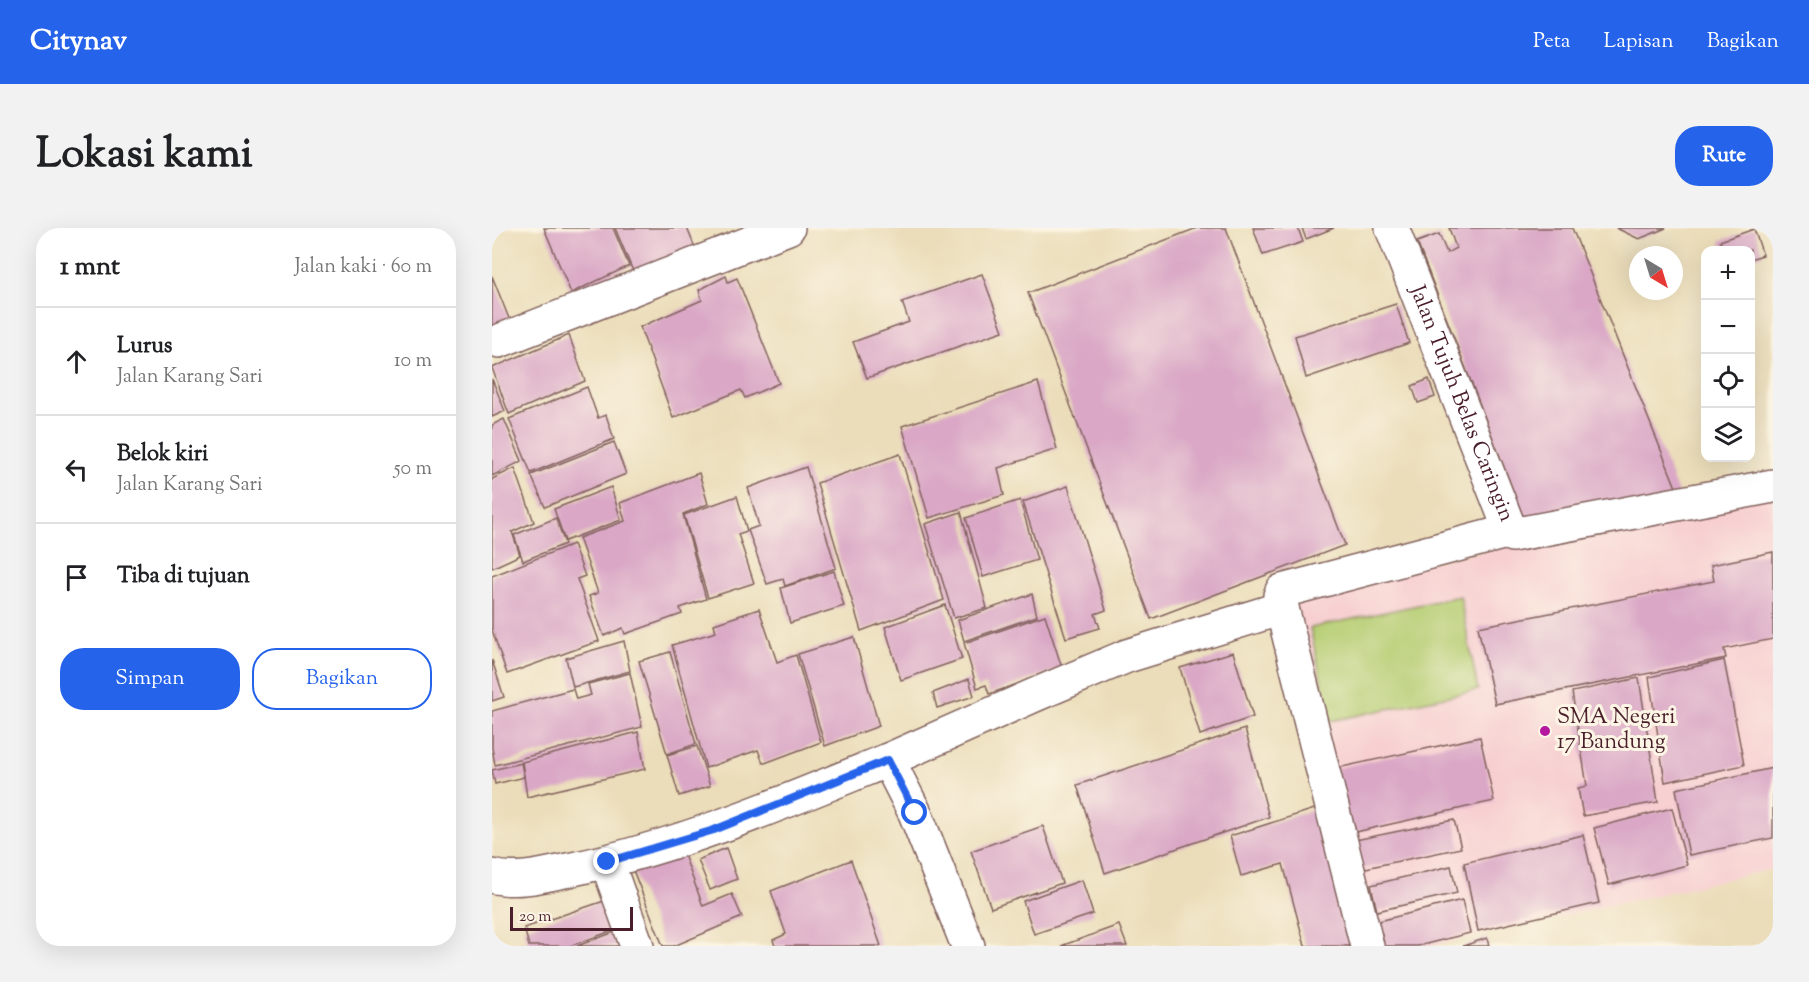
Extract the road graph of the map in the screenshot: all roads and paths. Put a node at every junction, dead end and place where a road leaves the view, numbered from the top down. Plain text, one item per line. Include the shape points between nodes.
1 (788, 228) edge
2 (1392, 228) edge
3 (499, 341) dead end
4 (1773, 486) edge
5 (1510, 531) junction
6 (1282, 608) junction
7 (888, 760) junction
8 (607, 862) junction
9 (492, 876) edge
10 (637, 946) edge
11 (968, 946) edge
12 (1367, 946) edge

1 - 3 street
2 - 5 street, Jalan Tujuh Belas Caringin
4 - 5 street, Jalan Tujuh Belas Caringin via 1518,535
5 - 6 street via 1282,591
6 - 7 street via 1128,656
6 - 12 street
7 - 8 street via 714,830
7 - 11 street via 915,813
8 - 9 street via 548,874 503,879
8 - 10 street

